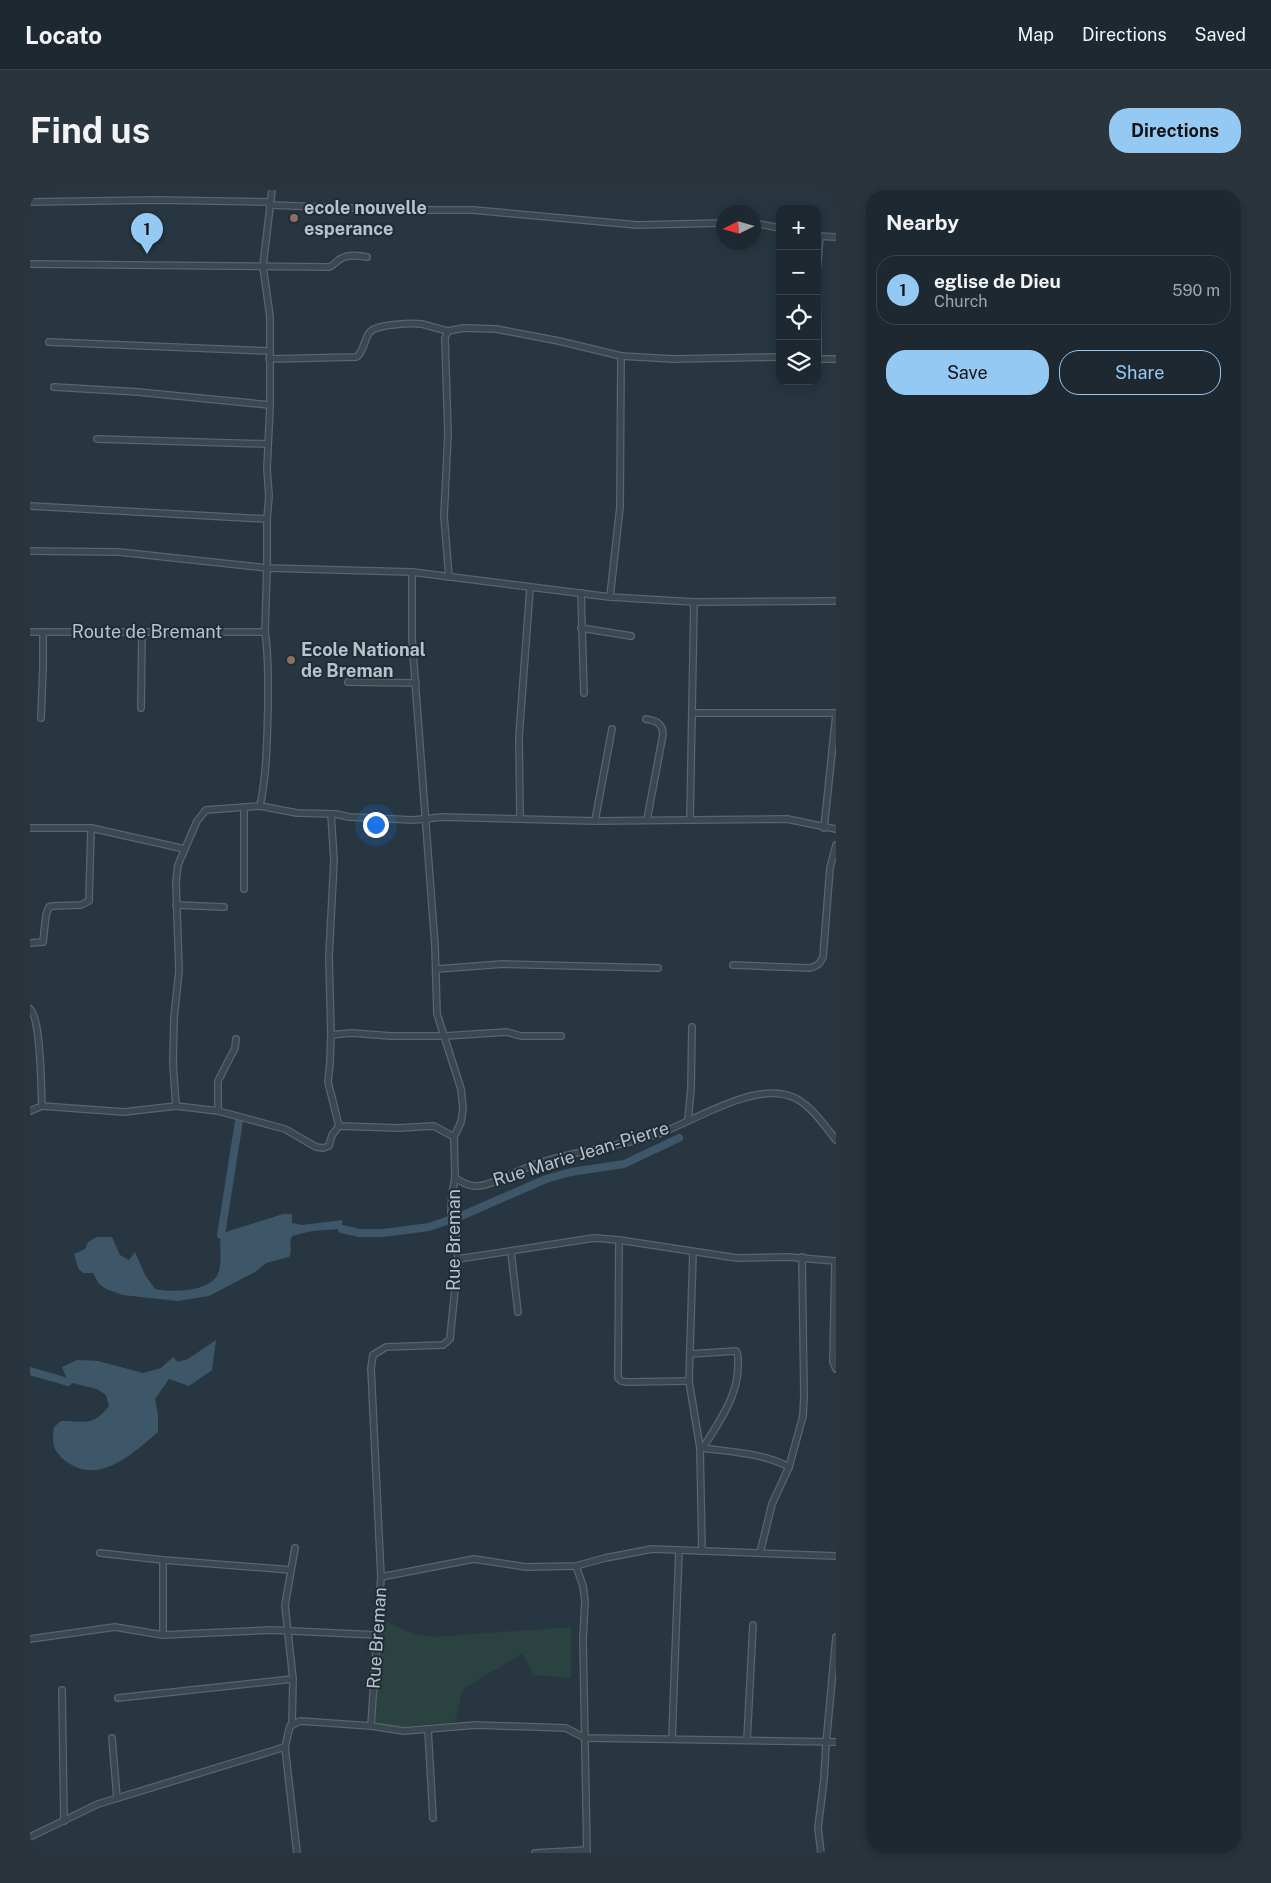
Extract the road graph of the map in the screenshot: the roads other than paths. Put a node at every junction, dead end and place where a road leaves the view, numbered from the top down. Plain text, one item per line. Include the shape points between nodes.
1 (272, 190) edge
2 (30, 202) edge
3 (270, 203) junction
4 (716, 223) edge
5 (761, 224) edge
6 (776, 227) edge
7 (821, 236) edge
8 (836, 237) edge
9 (367, 257) dead end
10 (30, 264) edge
11 (263, 266) junction
12 (817, 295) edge
13 (448, 331) junction
14 (817, 340) edge
15 (49, 342) dead end
16 (269, 351) junction
17 (622, 356) junction
18 (776, 357) edge
19 (269, 359) junction
20 (821, 359) edge
21 (836, 360) edge
22 (54, 387) dead end
23 (270, 405) junction
24 (96, 438) dead end
25 (268, 444) junction
26 (30, 506) edge
27 (266, 519) junction
28 (30, 551) edge
29 (267, 568) junction
30 (412, 572) junction
31 (449, 578) junction
32 (530, 588) junction
33 (581, 593) junction
34 (610, 597) junction
35 (836, 601) edge
36 (694, 602) junction
37 (581, 628) junction
38 (30, 632) edge
39 (142, 632) junction
40 (265, 632) junction
41 (43, 633) junction
42 (630, 636) dead end
43 (348, 682) dead end
44 (416, 683) junction
45 (584, 693) dead end
46 (142, 708) dead end
47 (692, 713) junction
48 (836, 713) edge
49 (41, 718) dead end
50 (646, 719) dead end
51 (612, 729) dead end
52 (260, 806) junction
53 (244, 807) junction
54 (332, 814) junction
55 (520, 818) junction
56 (424, 819) junction
57 (647, 820) junction
58 (690, 820) junction
59 (595, 821) junction
60 (30, 828) edge
61 (91, 828) junction
62 (824, 828) junction
63 (836, 829) edge
64 (836, 845) edge
65 (186, 849) junction
66 (244, 889) dead end
67 (176, 905) junction
68 (224, 907) dead end
69 (30, 943) edge
70 (732, 965) dead end
71 (658, 968) dead end
72 (437, 969) junction
73 (30, 1009) edge
74 (692, 1027) dead end
75 (330, 1035) junction
76 (445, 1036) junction
77 (561, 1036) dead end
78 (236, 1039) dead end
79 (42, 1106) junction
80 (176, 1106) junction
81 (30, 1111) edge
82 (218, 1111) junction
83 (688, 1120) junction
84 (339, 1126) junction
85 (454, 1137) junction
86 (836, 1140) edge
87 (455, 1178) junction
88 (619, 1240) junction
89 (511, 1252) junction
90 (693, 1252) junction
91 (802, 1258) junction
92 (458, 1259) junction
93 (836, 1261) edge
94 (518, 1312) dead end
95 (690, 1354) junction
96 (836, 1369) edge
97 (690, 1381) junction
98 (701, 1448) junction
99 (789, 1467) junction
100 (295, 1548) dead end
101 (679, 1550) junction
102 (702, 1551) junction
103 (100, 1552) dead end
104 (760, 1553) junction
105 (836, 1556) edge
106 (162, 1560) junction
107 (576, 1566) junction
108 (291, 1570) junction
109 (381, 1577) junction
110 (753, 1625) dead end
111 (288, 1631) junction
112 (163, 1635) junction
113 (377, 1635) junction
114 (836, 1637) edge
115 (30, 1638) edge
116 (294, 1678) junction
117 (62, 1690) dead end
118 (118, 1698) dead end
119 (292, 1725) junction
120 (371, 1726) junction
121 (428, 1729) junction
122 (112, 1738) dead end
123 (585, 1738) junction
124 (672, 1739) junction
125 (747, 1740) junction
126 (836, 1742) edge
127 (826, 1744) junction
128 (285, 1747) junction
129 (117, 1798) junction
130 (433, 1818) dead end
131 (64, 1821) junction
132 (30, 1837) edge
133 (587, 1851) edge
134 (297, 1853) edge
135 (535, 1853) edge
136 (821, 1853) edge

1 - 3 street
2 - 3 street via 156,200
3 - 4 street via 400,210 473,210 637,225
3 - 11 street
5 - 6 street
7 - 8 street
9 - 11 street via 343,258 329,268
10 - 11 street
11 - 16 street via 270,317
12 - 14 street
13 - 17 street via 464,328 496,330
13 - 19 street via 420,324 392,325 370,332 357,357
13 - 31 street via 445,338 448,434 444,516
15 - 16 street
16 - 19 street
17 - 18 street via 673,360
17 - 34 street via 620,507
19 - 23 street
20 - 21 street
22 - 23 street
23 - 25 street
24 - 25 street
25 - 27 street
26 - 27 street
27 - 29 street
28 - 29 street via 119,552
29 - 30 street
29 - 40 street
30 - 31 street
30 - 44 street via 411,622
31 - 32 street
32 - 33 street
32 - 55 street via 519,737
33 - 34 street
33 - 37 street
34 - 36 street
35 - 36 street
36 - 47 street
37 - 42 street
37 - 45 street
38 - 41 street, Route de Bremant
39 - 40 street, Route de Bremant
39 - 41 street, Route de Bremant
39 - 46 street
40 - 52 street via 268,652 267,758
41 - 49 street
43 - 44 street
44 - 56 street
47 - 48 street
47 - 58 street
48 - 62 street
50 - 57 street via 657,721 663,734
51 - 59 street
52 - 53 street
52 - 54 street via 297,813
53 - 65 street via 206,810 197,821
53 - 66 street
54 - 56 street
54 - 75 street
55 - 56 street
55 - 59 street
56 - 72 street
57 - 58 street
57 - 59 street
58 - 62 street via 787,819
60 - 61 street
61 - 65 street
61 - 69 street via 89,901 49,908 43,942
62 - 63 street
64 - 70 street via 830,868 821,963 810,968
65 - 67 street via 178,865
67 - 68 street
67 - 80 street via 179,972 174,1018
71 - 72 street via 503,964
72 - 76 street via 438,1014
73 - 79 street via 34,1012 37,1026
74 - 83 street
75 - 76 street
75 - 84 street via 328,1082
76 - 77 street via 507,1032 521,1036
76 - 85 street via 461,1089 463,1109
78 - 82 street via 235,1048 218,1081
79 - 80 street via 124,1112
79 - 81 street
80 - 82 street
82 - 84 street via 285,1129 323,1148 329,1146 332,1134
83 - 86 street, Rue Marie Jean-Pierre via 742,1098 778,1094 798,1100
83 - 87 street, Rue Marie Jean-Pierre via 629,1143 533,1165 477,1186
84 - 85 street via 434,1126
85 - 87 street, Rue Breman
87 - 92 street, Rue Breman via 451,1212
88 - 89 street via 594,1238
88 - 90 street
88 - 97 street via 618,1378 621,1382
89 - 92 street
89 - 94 street
90 - 91 street via 737,1258
90 - 95 street
91 - 93 street
91 - 99 street via 804,1395
92 - 109 street, Rue Breman via 450,1339 443,1345 386,1348 373,1355 370,1368
93 - 96 street via 833,1362
95 - 97 street
95 - 98 street via 736,1351 738,1354 733,1396
97 - 98 street
98 - 99 street via 754,1454
98 - 102 street
99 - 104 street via 772,1504
100 - 108 street
101 - 102 street
101 - 107 street via 652,1549
101 - 124 street
102 - 104 street
103 - 106 street
104 - 105 street
106 - 108 street
106 - 112 street
107 - 109 street via 526,1567 474,1560
107 - 123 street via 585,1601
108 - 111 street via 285,1605
109 - 113 street, Rue Breman
110 - 125 street
111 - 112 street
111 - 113 street
111 - 116 street
112 - 115 street via 115,1627
113 - 120 street, Rue Breman
114 - 127 street
116 - 118 street
116 - 119 street
117 - 131 street
119 - 120 street via 300,1721
119 - 128 street
120 - 121 street via 404,1731
121 - 123 street via 476,1725 566,1728
121 - 130 street
122 - 129 street
123 - 124 street
123 - 133 street
124 - 125 street
125 - 127 street
126 - 127 street
127 - 136 street via 818,1828
128 - 129 street
128 - 134 street
129 - 131 street
131 - 132 street
133 - 135 street

